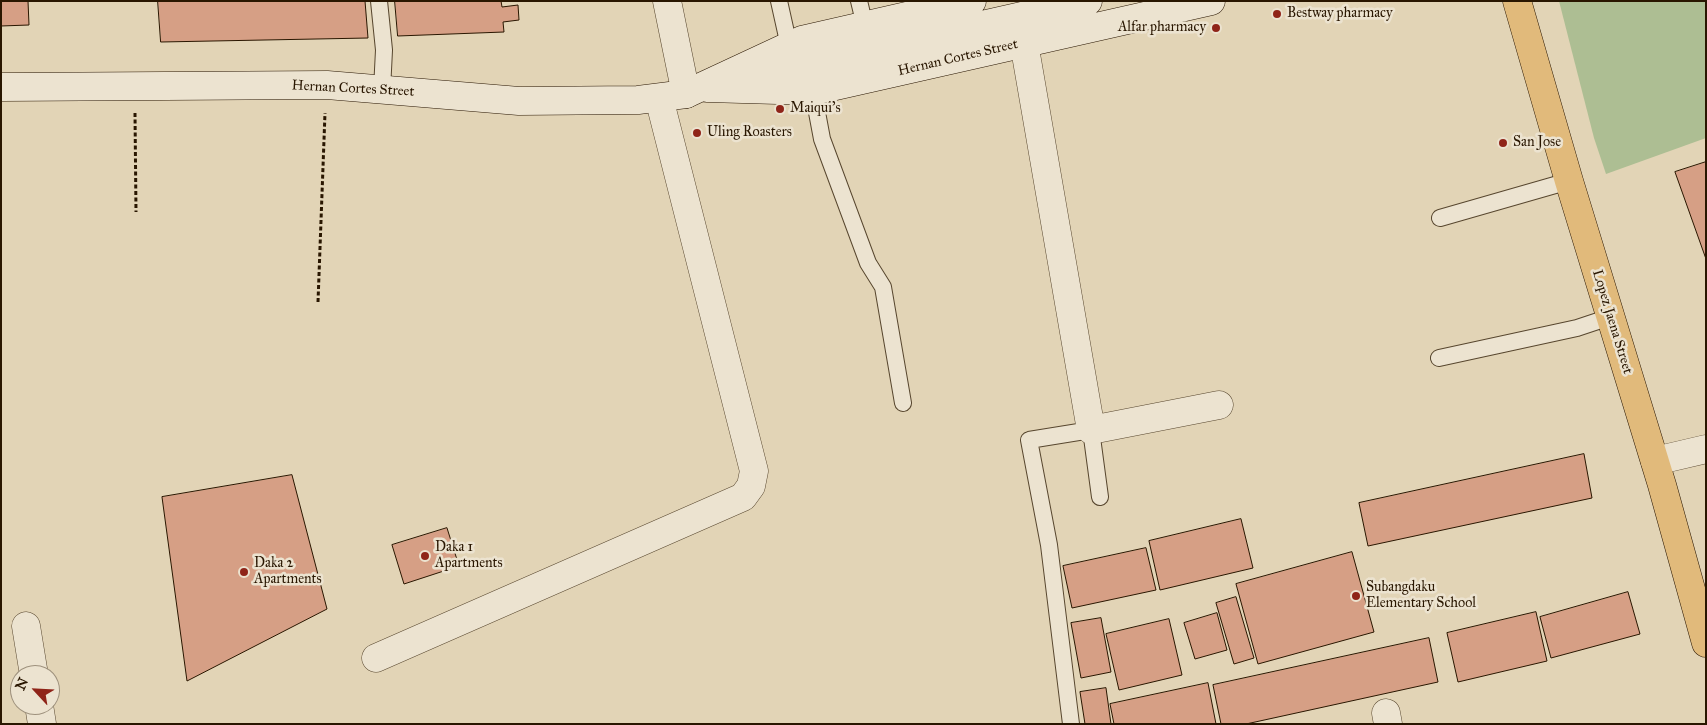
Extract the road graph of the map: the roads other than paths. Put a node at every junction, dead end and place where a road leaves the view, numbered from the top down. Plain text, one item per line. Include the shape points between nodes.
1 (379, 1) edge
2 (667, 1) edge
3 (779, 1) edge
4 (972, 1) edge
5 (1088, 1) edge
6 (1210, 1) edge
7 (1517, 1) edge
8 (862, 14) edge
9 (1024, 43) junction
10 (803, 67) junction
11 (1, 87) edge
12 (382, 90) junction
13 (694, 91) junction
14 (659, 98) junction
15 (1569, 181) junction
16 (1440, 218) dead end
17 (1610, 317) junction
18 (1438, 358) dead end
19 (903, 403) dead end
20 (1218, 406) dead end
21 (1092, 430) junction
22 (1706, 449) edge
23 (1655, 461) junction
24 (1100, 497) dead end
25 (26, 626) dead end
26 (1706, 643) edge
27 (376, 658) dead end
28 (32, 665) edge
29 (1071, 724) edge

1 - 12 lane via 384,50
2 - 13 main road
3 - 10 lane
4 - 8 main road, Hernan Cortes Street
5 - 10 main road, Hernan Cortes Street
6 - 9 main road, Hernan Cortes Street
7 - 15 main road, Lopez Jaena Street
8 - 10 main road, Hernan Cortes Street via 802,40
9 - 10 main road, Hernan Cortes Street
9 - 21 main road
10 - 13 main road, Hernan Cortes Street
10 - 13 main road, Hernan Cortes Street
10 - 19 lane via 822,139 868,263 883,287
11 - 12 main road, Hernan Cortes Street via 327,85
12 - 14 main road, Hernan Cortes Street via 519,101
13 - 14 main road, Hernan Cortes Street
14 - 27 main road via 754,471 751,486 743,497
15 - 16 lane
15 - 17 main road, Lopez Jaena Street
17 - 18 lane via 1577,328
17 - 23 main road, Lopez Jaena Street
20 - 21 main road
21 - 24 lane
21 - 29 lane via 1029,440 1049,545
22 - 23 main road
23 - 26 main road, Lopez Jaena Street
25 - 28 main road

